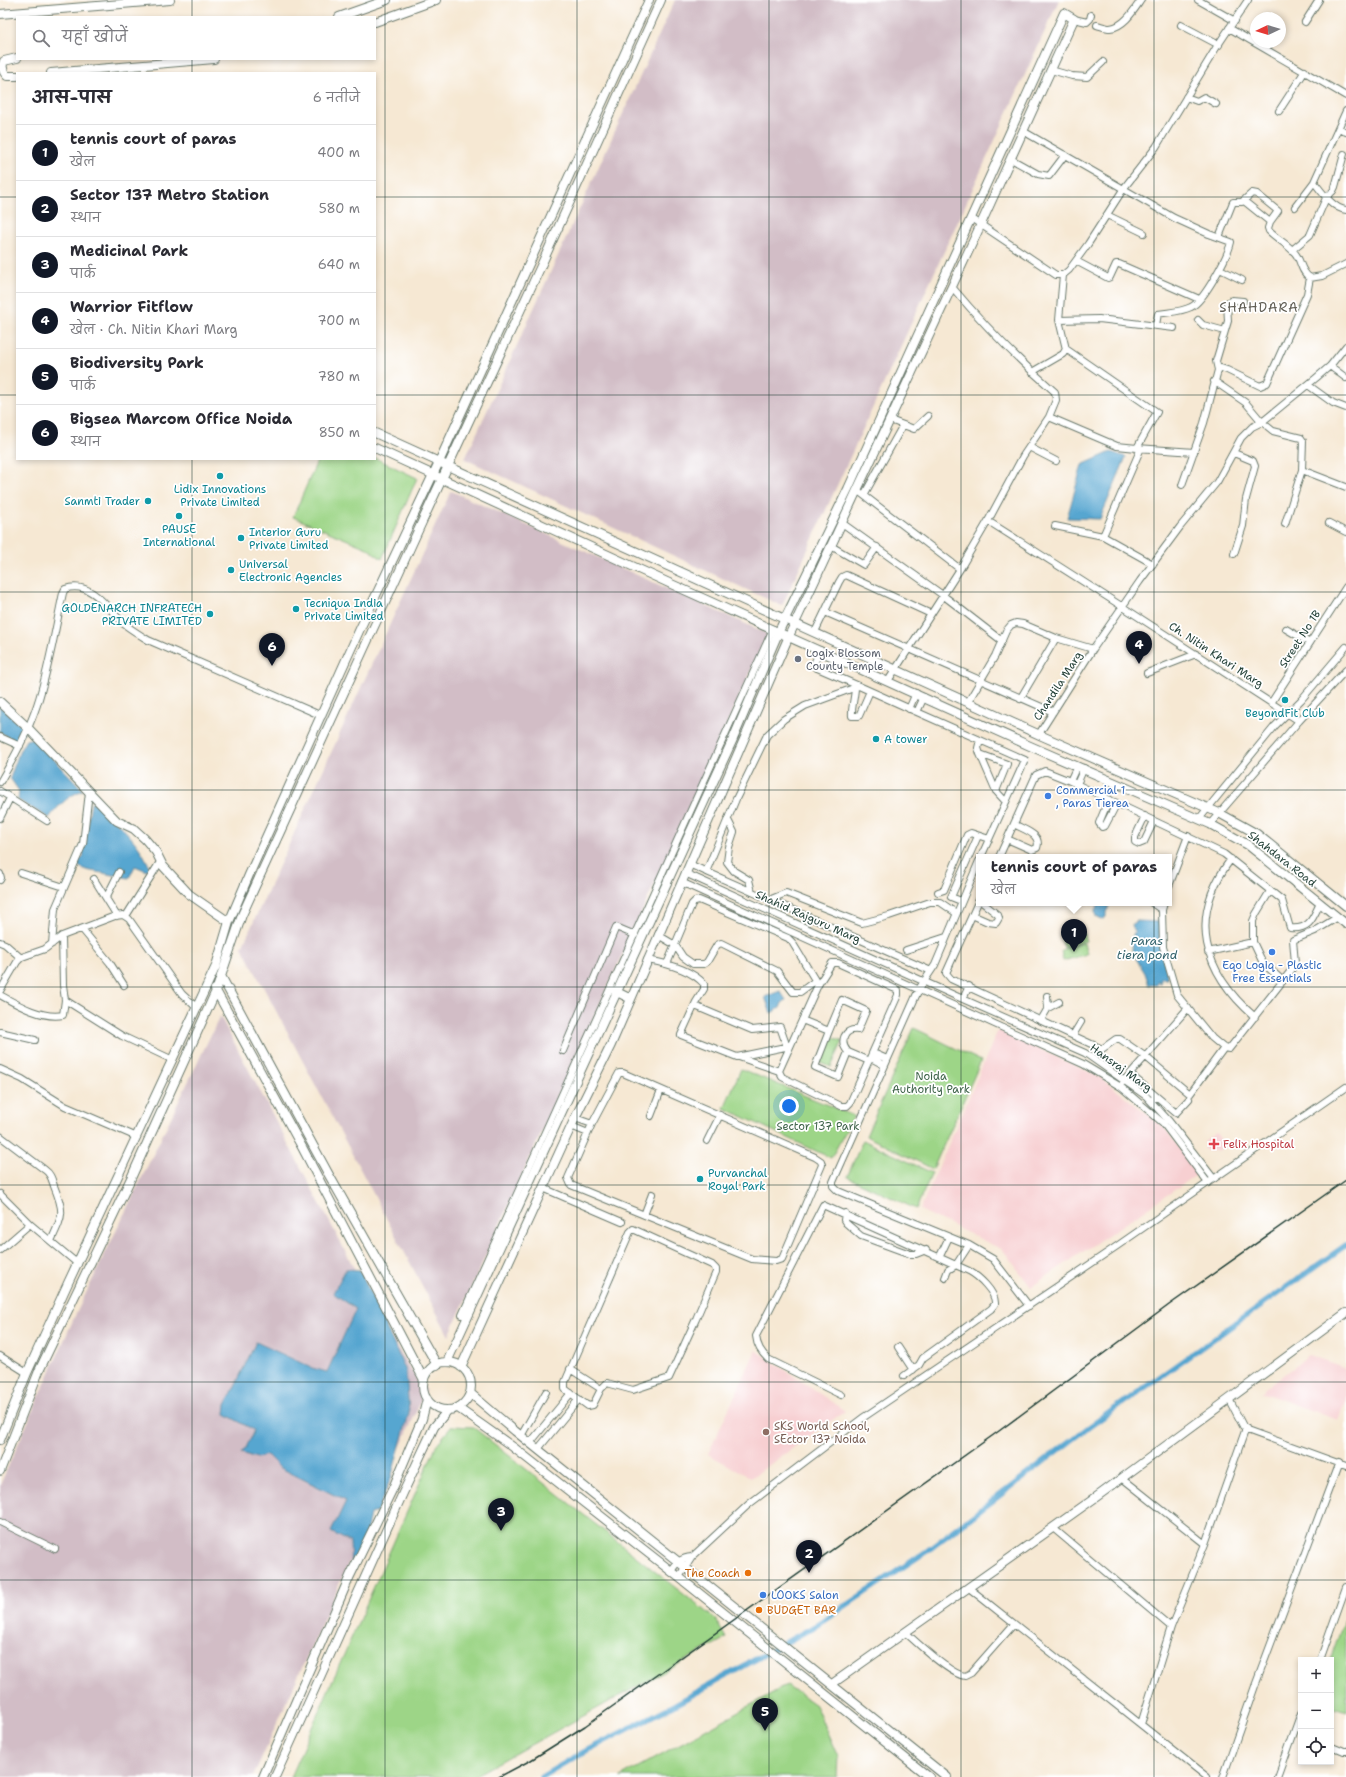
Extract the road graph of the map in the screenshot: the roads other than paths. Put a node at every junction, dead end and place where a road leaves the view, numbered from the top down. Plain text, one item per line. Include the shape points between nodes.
1 (170, 0) edge
2 (387, 0) edge
3 (436, 0) edge
4 (649, 0) edge
5 (661, 0) edge
6 (1141, 0) edge
7 (1198, 0) edge
8 (1248, 0) edge
9 (1319, 0) edge
10 (0, 14) edge
11 (1091, 15) dead end
12 (343, 16) edge
13 (1074, 19) junction
14 (1235, 21) junction
15 (376, 22) edge
16 (1305, 22) dead end
17 (1097, 25) dead end
18 (1181, 25) dead end
19 (1230, 28) junction
20 (1218, 45) junction
21 (16, 58) edge
22 (202, 60) edge
23 (1103, 62) dead end
24 (1051, 70) junction
25 (1305, 71) junction
26 (63, 72) edge
27 (16, 76) edge
28 (1346, 96) edge
29 (1186, 97) junction
30 (1216, 104) dead end
31 (1279, 111) dead end
32 (1346, 111) edge
33 (1339, 128) junction
34 (1023, 131) junction
35 (1346, 132) edge
36 (1344, 154) dead end
37 (1065, 155) junction
38 (1011, 159) junction
39 (1314, 182) junction
40 (1124, 188) junction
41 (1326, 198) junction
42 (1244, 200) junction
43 (1295, 207) dead end
44 (1346, 210) edge
45 (1107, 215) junction
46 (971, 218) junction
47 (1270, 222) junction
48 (980, 225) junction
49 (1144, 233) dead end
50 (1219, 237) junction
51 (1292, 250) junction
52 (1076, 261) junction
53 (1346, 264) edge
54 (1220, 269) junction
55 (1062, 275) junction
56 (1310, 278) junction
57 (1242, 280) dead end
58 (952, 287) junction
59 (1199, 299) junction
60 (1243, 301) dead end
61 (1060, 320) junction
62 (1198, 320) dead end
63 (1156, 326) junction
64 (1174, 328) dead end
65 (1225, 331) junction
66 (1346, 346) edge
67 (1066, 350) junction
68 (1330, 366) junction
69 (1218, 370) junction
70 (1032, 372) junction
71 (1346, 378) edge
72 (1214, 381) junction
73 (1308, 385) junction
74 (1346, 408) edge
75 (928, 416) dead end
76 (1049, 417) junction
77 (890, 420) junction
78 (1262, 422) junction
79 (903, 425) junction
80 (376, 433) edge
81 (1029, 447) junction
82 (376, 448) edge
83 (1139, 448) junction
84 (1194, 452) junction
85 (1234, 453) junction
86 (1056, 461) dead end
87 (439, 462) junction
88 (448, 466) junction
89 (1302, 470) junction
90 (433, 474) junction
91 (442, 479) junction
92 (1182, 485) dead end
93 (1346, 488) edge
94 (857, 490) junction
95 (864, 496) junction
96 (988, 522) junction
97 (842, 523) junction
98 (1329, 523) dead end
99 (1285, 524) dead end
100 (1055, 526) dead end
101 (1346, 532) edge
102 (1103, 536) junction
103 (831, 546) junction
104 (877, 548) junction
105 (1234, 554) dead end
106 (1153, 564) junction
107 (960, 569) junction
108 (1346, 587) edge
109 (944, 596) junction
110 (1123, 606) junction
111 (825, 612) junction
112 (931, 614) junction
113 (785, 618) junction
114 (795, 623) junction
115 (1286, 629) dead end
116 (776, 630) junction
117 (815, 632) junction
118 (789, 636) junction
119 (1056, 638) junction
120 (1002, 641) junction
121 (1310, 643) junction
122 (1346, 648) edge
123 (910, 649) junction
124 (1093, 649) junction
125 (820, 650) junction
126 (1196, 654) junction
127 (896, 669) junction
128 (1346, 670) edge
129 (1147, 674) dead end
130 (888, 681) junction
131 (980, 681) junction
132 (857, 686) junction
133 (870, 691) junction
134 (920, 695) junction
135 (1020, 699) junction
136 (0, 702) edge
137 (968, 702) junction
138 (1271, 703) junction
139 (909, 709) junction
140 (917, 712) junction
141 (1053, 712) junction
142 (1288, 714) junction
143 (322, 716) junction
144 (1299, 721) junction
145 (28, 728) junction
146 (1039, 734) junction
147 (0, 737) edge
148 (980, 740) junction
149 (20, 746) junction
150 (980, 754) junction
151 (1081, 767) junction
152 (1070, 781) junction
153 (0, 782) edge
154 (1077, 784) junction
155 (0, 790) edge
156 (89, 792) junction
157 (996, 792) junction
158 (10, 798) junction
159 (1109, 799) junction
160 (1006, 802) junction
161 (1118, 803) junction
162 (1208, 808) junction
163 (1219, 813) junction
164 (1145, 816) junction
165 (0, 818) edge
166 (1199, 819) junction
167 (728, 820) junction
168 (1154, 821) junction
169 (47, 822) dead end
170 (1014, 824) junction
171 (1210, 824) junction
172 (978, 836) junction
173 (1188, 836) junction
174 (989, 839) junction
175 (1007, 839) junction
176 (982, 854) edge
177 (1000, 854) edge
178 (1231, 860) junction
179 (160, 862) junction
180 (688, 864) junction
181 (976, 868) edge
182 (118, 872) dead end
183 (685, 872) junction
184 (706, 872) junction
185 (21, 873) dead end
186 (0, 874) edge
187 (1172, 878) edge
188 (94, 879) dead end
189 (0, 880) edge
190 (681, 882) junction
191 (64, 887) junction
192 (1270, 891) junction
193 (752, 892) junction
194 (938, 892) dead end
195 (106, 898) junction
196 (769, 900) junction
197 (961, 901) junction
198 (1320, 903) junction
199 (976, 906) edge
200 (988, 906) edge
201 (1156, 906) edge
202 (1163, 906) edge
203 (1346, 906) edge
204 (1162, 910) junction
205 (956, 913) junction
206 (972, 915) junction
207 (117, 916) junction
208 (126, 916) junction
209 (1338, 917) junction
210 (230, 922) junction
211 (1346, 924) edge
212 (1290, 928) junction
213 (82, 929) junction
214 (635, 935) junction
215 (658, 935) junction
216 (62, 936) junction
217 (946, 937) junction
218 (1293, 940) junction
219 (0, 942) edge
220 (1253, 942) junction
221 (52, 944) junction
222 (674, 945) junction
223 (906, 950) dead end
224 (838, 952) junction
225 (1208, 952) junction
226 (21, 958) junction
227 (647, 960) junction
228 (832, 962) junction
229 (667, 964) junction
230 (216, 966) junction
231 (931, 971) junction
232 (221, 978) junction
233 (210, 980) junction
234 (923, 980) junction
235 (3, 981) edge
236 (1283, 981) junction
237 (817, 983) junction
238 (961, 983) junction
239 (124, 985) dead end
240 (969, 986) junction
241 (919, 989) junction
242 (0, 990) edge
243 (216, 991) junction
244 (614, 991) junction
245 (0, 995) edge
246 (956, 996) junction
247 (1046, 996) dead end
248 (630, 999) junction
249 (963, 999) junction
250 (65, 1000) junction
251 (1058, 1002) dead end
252 (694, 1006) junction
253 (196, 1008) junction
254 (1048, 1008) junction
255 (1188, 1008) junction
256 (1255, 1017) junction
257 (802, 1020) junction
258 (1041, 1020) junction
259 (1081, 1022) dead end
260 (829, 1031) junction
261 (0, 1032) edge
262 (1073, 1035) junction
263 (34, 1040) dead end
264 (789, 1047) junction
265 (1224, 1048) junction
266 (563, 1051) dead end
267 (848, 1052) junction
268 (737, 1057) junction
269 (871, 1057) junction
270 (1146, 1057) junction
271 (173, 1060) junction
272 (886, 1062) junction
273 (0, 1069) edge
274 (779, 1071) junction
275 (1130, 1074) junction
276 (1125, 1080) junction
277 (1120, 1087) junction
278 (1346, 1087) edge
279 (661, 1090) junction
280 (1156, 1096) junction
281 (1189, 1099) dead end
282 (1151, 1102) junction
283 (720, 1115) junction
284 (651, 1116) dead end
285 (575, 1118) junction
286 (592, 1124) junction
287 (571, 1126) junction
288 (588, 1133) junction
289 (0, 1136) edge
290 (137, 1137) junction
291 (707, 1140) dead end
292 (1214, 1179) junction
293 (1208, 1183) junction
294 (543, 1188) junction
295 (0, 1194) edge
296 (652, 1194) dead end
297 (845, 1214) junction
298 (644, 1215) junction
299 (622, 1222) dead end
300 (30, 1224) junction
301 (949, 1237) junction
302 (51, 1241) junction
303 (969, 1245) junction
304 (0, 1250) edge
305 (926, 1250) junction
306 (940, 1256) junction
307 (78, 1264) junction
308 (956, 1265) junction
309 (945, 1278) dead end
310 (1029, 1306) junction
311 (1346, 1313) edge
312 (898, 1347) dead end
313 (0, 1356) edge
314 (446, 1362) junction
315 (437, 1365) junction
316 (461, 1367) junction
317 (916, 1368) junction
318 (570, 1369) junction
319 (29, 1370) junction
320 (39, 1371) junction
321 (904, 1376) dead end
322 (923, 1377) junction
323 (424, 1380) junction
324 (601, 1389) junction
325 (546, 1392) dead end
326 (470, 1393) junction
327 (571, 1393) junction
328 (841, 1395) dead end
329 (427, 1399) junction
330 (1229, 1399) junction
331 (579, 1400) junction
332 (458, 1408) junction
333 (448, 1410) junction
334 (4, 1422) edge
335 (1246, 1428) junction
336 (521, 1436) junction
337 (0, 1440) edge
338 (530, 1443) junction
339 (538, 1449) junction
340 (1339, 1462) junction
341 (1346, 1466) edge
342 (0, 1471) edge
343 (1122, 1478) junction
344 (0, 1522) edge
345 (1052, 1528) junction
346 (1205, 1544) junction
347 (55, 1549) dead end
348 (692, 1557) junction
349 (678, 1561) junction
350 (686, 1567) junction
351 (671, 1571) junction
352 (679, 1577) junction
353 (1346, 1587) edge
354 (969, 1588) junction
355 (1014, 1624) junction
356 (1171, 1627) junction
357 (905, 1632) junction
358 (1321, 1657) edge
359 (832, 1684) junction
360 (1298, 1722) edge
361 (1141, 1724) junction
362 (1294, 1734) junction
363 (1298, 1736) edge
364 (1334, 1749) edge
365 (1346, 1753) edge
366 (263, 1777) edge
367 (275, 1777) edge
368 (929, 1777) edge
369 (947, 1777) edge
370 (1207, 1777) edge
371 (1223, 1777) edge
372 (1278, 1777) edge

1 - 10 street
2 - 12 street
3 - 15 street
4 - 87 street
5 - 88 street
6 - 17 street via 1117,26 1110,28
7 - 14 street
8 - 14 street
9 - 16 street
11 - 13 street via 1087,22
13 - 24 street
13 - 46 street via 1064,13
14 - 19 street
18 - 20 street
19 - 20 street
19 - 25 street
20 - 29 street
21 - 27 street via 7,59 2,64 7,76
22 - 26 street
23 - 24 street via 1086,77
24 - 34 street
25 - 28 street
25 - 31 street
29 - 30 street via 1197,101 1204,97
29 - 40 street via 1156,147
32 - 33 street
33 - 35 street
33 - 39 street
34 - 37 street
34 - 38 street
36 - 41 street via 1335,187
37 - 38 street via 1048,176 1038,174
37 - 40 street
38 - 48 street
39 - 41 street
39 - 43 street
40 - 45 street
40 - 50 street via 1174,218
41 - 44 street
41 - 51 street via 1310,235
42 - 47 street
42 - 47 street via 1254,192 1271,205 1278,211
42 - 50 street via 1232,202
45 - 49 street
45 - 52 street
46 - 48 street
46 - 113 street via 848,489
47 - 51 street via 1270,231
48 - 55 street via 1056,275
48 - 58 street
50 - 54 street via 1232,242
51 - 56 street via 1298,257 1304,273
52 - 55 street
52 - 59 street via 1108,278 1116,264 1119,264
53 - 56 street via 1322,276
54 - 57 street
54 - 59 street
55 - 61 street
56 - 69 street via 1307,294 1267,383 1260,386 1227,370
58 - 70 street via 985,326
58 - 77 street
59 - 63 street via 1193,306 1183,310 1158,314
60 - 65 street via 1232,300 1227,303 1228,320
61 - 63 street via 1099,318
61 - 67 street
62 - 65 street via 1203,325
63 - 64 street
65 - 69 street via 1216,361
66 - 68 street, Chandila Marg
67 - 70 street
67 - 83 street via 1157,412
68 - 71 street
68 - 73 street, Chandila Marg
69 - 72 street
70 - 76 street via 1055,392 1056,400
72 - 78 street via 1246,403
72 - 84 street
73 - 74 street via 1332,403
73 - 78 street, Chandila Marg
75 - 79 street via 914,429
76 - 81 street
76 - 83 street via 1117,446
77 - 79 street
77 - 94 street
78 - 85 street, Chandila Marg via 1252,427 1241,438
78 - 89 street via 1273,431 1301,438
79 - 95 street
80 - 87 street, Shahdara Road
81 - 86 street
81 - 96 street
82 - 90 street, Shahdara Road
83 - 84 street
83 - 102 street
84 - 92 street
85 - 105 street via 1253,461 1254,466 1246,498 1243,526
85 - 106 street, Chandila Marg via 1212,490
87 - 88 street, Shahdara Road
87 - 90 street
88 - 91 street
88 - 113 street, Shahdara Road
89 - 93 street
89 - 99 street
90 - 91 street, Shahdara Road
90 - 143 street
91 - 116 street, Shahdara Road
91 - 232 street via 242,915
94 - 95 street
94 - 97 street
95 - 107 street
96 - 107 street
96 - 110 street, Ch. Nitin Khari Marg
97 - 103 street
97 - 104 street
98 - 101 street
100 - 102 street
102 - 106 street
103 - 104 street via 864,565
103 - 114 street
104 - 109 street
106 - 110 street, Chandila Marg
107 - 109 street
108 - 121 street, Street No 1B
109 - 112 street
109 - 120 street
110 - 124 street, Chandila Marg
110 - 126 street, Ch. Nitin Khari Marg
111 - 112 street via 842,577 846,575
111 - 117 street
111 - 123 street
112 - 123 street
113 - 114 street, Shahdara Road
113 - 116 street
114 - 117 street, Shahdara Road
114 - 118 street
115 - 121 street
116 - 118 street, Shahdara Road
116 - 214 street
116 - 244 street via 733,739
117 - 127 street, Shahdara Road
118 - 125 street, Shahdara Road
118 - 180 street
119 - 120 street via 1016,623 1011,625
119 - 124 street
119 - 135 street
120 - 131 street
121 - 138 street, Street No 1B
122 - 142 street
123 - 127 street
123 - 131 street
124 - 141 street, Chandila Marg
125 - 130 street, Shahdara Road
125 - 132 street via 814,665
126 - 129 street
126 - 138 street, Ch. Nitin Khari Marg
127 - 130 street
127 - 137 street, Shahdara Road
128 - 144 street
130 - 134 street, Shahdara Road
131 - 135 street
131 - 137 street
132 - 133 street
132 - 133 street via 852,716 859,716
132 - 167 street via 805,706 784,719 767,735
133 - 139 street
134 - 139 street
134 - 140 street
134 - 151 street, Shahdara Road
135 - 141 street
136 - 145 street
137 - 146 street, Shahdara Road
138 - 142 street, Ch. Nitin Khari Marg
139 - 140 street
140 - 148 street
141 - 146 street, Chandila Marg
142 - 144 street, Ch. Nitin Khari Marg
142 - 162 street via 1275,726
143 - 145 street via 148,640 125,624 100,597 88,591 69,587 63,593 44,682
143 - 210 street via 255,861
144 - 163 street
145 - 149 street
145 - 156 street
146 - 162 street, Shahdara Road
147 - 149 street
148 - 150 street
148 - 160 street via 1025,760
149 - 153 street
150 - 157 street
150 - 157 street via 1007,764
151 - 152 street
151 - 154 street
151 - 166 street, Shahdara Road
152 - 154 street
152 - 170 street via 1050,772 1036,774
154 - 159 street
155 - 158 street
156 - 179 street via 117,821 134,829 145,839 156,852
156 - 191 street via 83,844
157 - 160 street
158 - 165 street
158 - 169 street
159 - 161 street
159 - 161 street via 1099,823 1102,827
160 - 174 street
161 - 164 street
162 - 163 street, Shahdara Road
162 - 166 street
163 - 171 street
163 - 203 street, Shahdara Road via 1257,834
164 - 168 street
164 - 168 street via 1135,842 1144,842
166 - 171 street, Shahdara Road
167 - 184 street
167 - 193 street via 734,832 728,847 727,862 734,871 750,880
168 - 173 street
170 - 175 street
170 - 175 street via 1036,837 1037,848 1032,850
171 - 198 street, Shahdara Road via 1248,845
172 - 174 street
172 - 194 street via 971,833 967,835 944,890
172 - 197 street via 951,897
173 - 178 street
173 - 187 street
174 - 176 street
175 - 177 street
178 - 192 street
178 - 225 street via 1218,880 1208,903 1205,935
179 - 208 street
179 - 210 street via 191,896
180 - 183 street
180 - 184 street
181 - 197 street
182 - 195 street
183 - 190 street
183 - 234 street, Shahid Rajguru Marg
184 - 193 street
185 - 191 street
186 - 189 street
188 - 195 street
190 - 215 street
190 - 224 street, Shahid Rajguru Marg
191 - 221 street via 54,914
192 - 212 street via 1284,903
192 - 220 street via 1253,921
193 - 196 street
195 - 207 street
196 - 205 street via 786,893 862,923 930,902 940,902
196 - 231 street
197 - 205 street
198 - 209 street, Shahdara Road
198 - 212 street via 1308,925
199 - 206 street
200 - 206 street via 998,915 996,923
201 - 204 street
202 - 204 street
204 - 255 street via 1163,947 1168,968 1177,995
205 - 217 street
206 - 238 street via 946,973 948,978
207 - 208 street
207 - 213 street
208 - 253 street via 182,994
209 - 211 street, Shahdara Road
209 - 218 street
210 - 230 street
212 - 218 street
213 - 216 street
213 - 239 street
214 - 244 street
214 - 266 street via 616,927
215 - 222 street
215 - 227 street
216 - 221 street
216 - 250 street
217 - 223 street
217 - 231 street
218 - 236 street via 1295,963
219 - 226 street
220 - 225 street
220 - 236 street via 1263,963
221 - 226 street
222 - 229 street
222 - 237 street via 689,962 704,964 718,944 724,944 777,971 796,993
222 - 237 street via 692,904 695,901 702,901 788,938
224 - 228 street
224 - 241 street, Shahid Rajguru Marg
225 - 256 street via 1227,988
226 - 235 street
227 - 229 street
227 - 248 street
228 - 237 street
228 - 269 street via 898,990
229 - 252 street via 699,978 704,984 704,989
230 - 232 street
230 - 233 street
231 - 234 street
232 - 243 street
232 - 315 street
233 - 243 street
233 - 253 street
234 - 241 street
234 - 246 street, Hansraj Marg
235 - 242 street
236 - 256 street
237 - 257 street
238 - 240 street
238 - 246 street
240 - 249 street
240 - 258 street
241 - 272 street
241 - 277 street, Hansraj Marg via 1083,1064
243 - 320 street
243 - 323 street via 302,1147
244 - 248 street
244 - 314 street
245 - 250 street via 23,1008 60,1016 65,1012
246 - 249 street, Hansraj Marg
247 - 254 street
248 - 285 street via 611,1045
249 - 276 street, Hansraj Marg via 1085,1053
250 - 271 street via 122,1036
251 - 254 street
252 - 264 street via 752,1030 780,1027
252 - 268 street via 680,1034
253 - 271 street
254 - 258 street
255 - 265 street
255 - 270 street
256 - 265 street via 1231,1048
257 - 260 street
257 - 264 street
258 - 262 street
259 - 262 street
260 - 267 street via 815,1067 838,1077
260 - 267 street via 842,1000 866,1010 858,1030 852,1029 844,1036 844,1045
261 - 263 street
262 - 270 street via 1103,1050 1114,1040 1120,1039
264 - 268 street
264 - 274 street
265 - 270 street via 1190,1094
267 - 269 street
268 - 274 street
269 - 272 street
269 - 274 street via 847,1106 842,1106 782,1077
270 - 275 street
271 - 290 street
272 - 301 street via 834,1178 833,1186 838,1191
273 - 290 street via 22,1079 65,1106
275 - 276 street
275 - 280 street
276 - 277 street
276 - 282 street, Hansraj Marg
277 - 293 street, Hansraj Marg via 1163,1123
278 - 292 street
279 - 283 street
279 - 284 street
279 - 286 street via 618,1073
280 - 281 street via 1176,1113
280 - 282 street
282 - 292 street, Hansraj Marg
283 - 291 street
283 - 298 street via 822,1162 782,1259 752,1259
285 - 286 street
285 - 287 street
286 - 288 street
287 - 288 street
287 - 294 street
288 - 298 street via 568,1178 569,1183
289 - 302 street via 50,1176 62,1208 59,1224
290 - 307 street
292 - 293 street
293 - 310 street
294 - 299 street
294 - 316 street
295 - 300 street
296 - 298 street
297 - 305 street
297 - 305 street via 846,1223 862,1236 910,1254
297 - 328 street via 822,1205 756,1336 761,1353 768,1359
300 - 302 street
300 - 304 street
301 - 303 street
301 - 306 street
302 - 307 street
303 - 308 street
303 - 310 street via 993,1259
305 - 306 street
306 - 308 street
307 - 319 street
308 - 309 street via 948,1270
308 - 317 street via 980,1278 994,1297 995,1304 976,1321 920,1360
310 - 322 street
311 - 330 street
312 - 317 street
313 - 319 street
314 - 315 street
314 - 316 street
315 - 323 street via 429,1371
316 - 326 street via 470,1378
317 - 321 street
317 - 322 street
318 - 324 street
318 - 324 street via 631,1230 712,1265 716,1272 669,1378 636,1390 607,1383
318 - 327 street via 564,1386
319 - 320 street
319 - 334 street
320 - 342 street
322 - 348 street via 864,1417 748,1504
323 - 329 street
324 - 331 street via 597,1399 590,1406
325 - 336 street
326 - 332 street via 466,1402
326 - 336 street
327 - 331 street
327 - 338 street
329 - 333 street via 434,1406
329 - 366 street via 422,1419 396,1481 350,1576
330 - 335 street
330 - 343 street
331 - 339 street
332 - 333 street
332 - 351 street via 513,1447
333 - 367 street via 434,1427
334 - 337 street
335 - 340 street
335 - 346 street
336 - 338 street
338 - 339 street
339 - 349 street
340 - 341 street
340 - 371 street via 1254,1686
343 - 345 street
343 - 346 street
344 - 347 street
345 - 354 street
345 - 356 street
346 - 356 street
348 - 349 street
348 - 350 street
349 - 350 street
349 - 351 street
350 - 352 street
350 - 359 street
351 - 352 street
352 - 368 street
353 - 358 street
354 - 355 street
354 - 357 street
355 - 357 street via 971,1673 965,1676 942,1663
355 - 361 street
356 - 361 street
357 - 359 street
359 - 369 street
360 - 362 street
361 - 370 street
362 - 363 street
362 - 372 street
364 - 365 street

